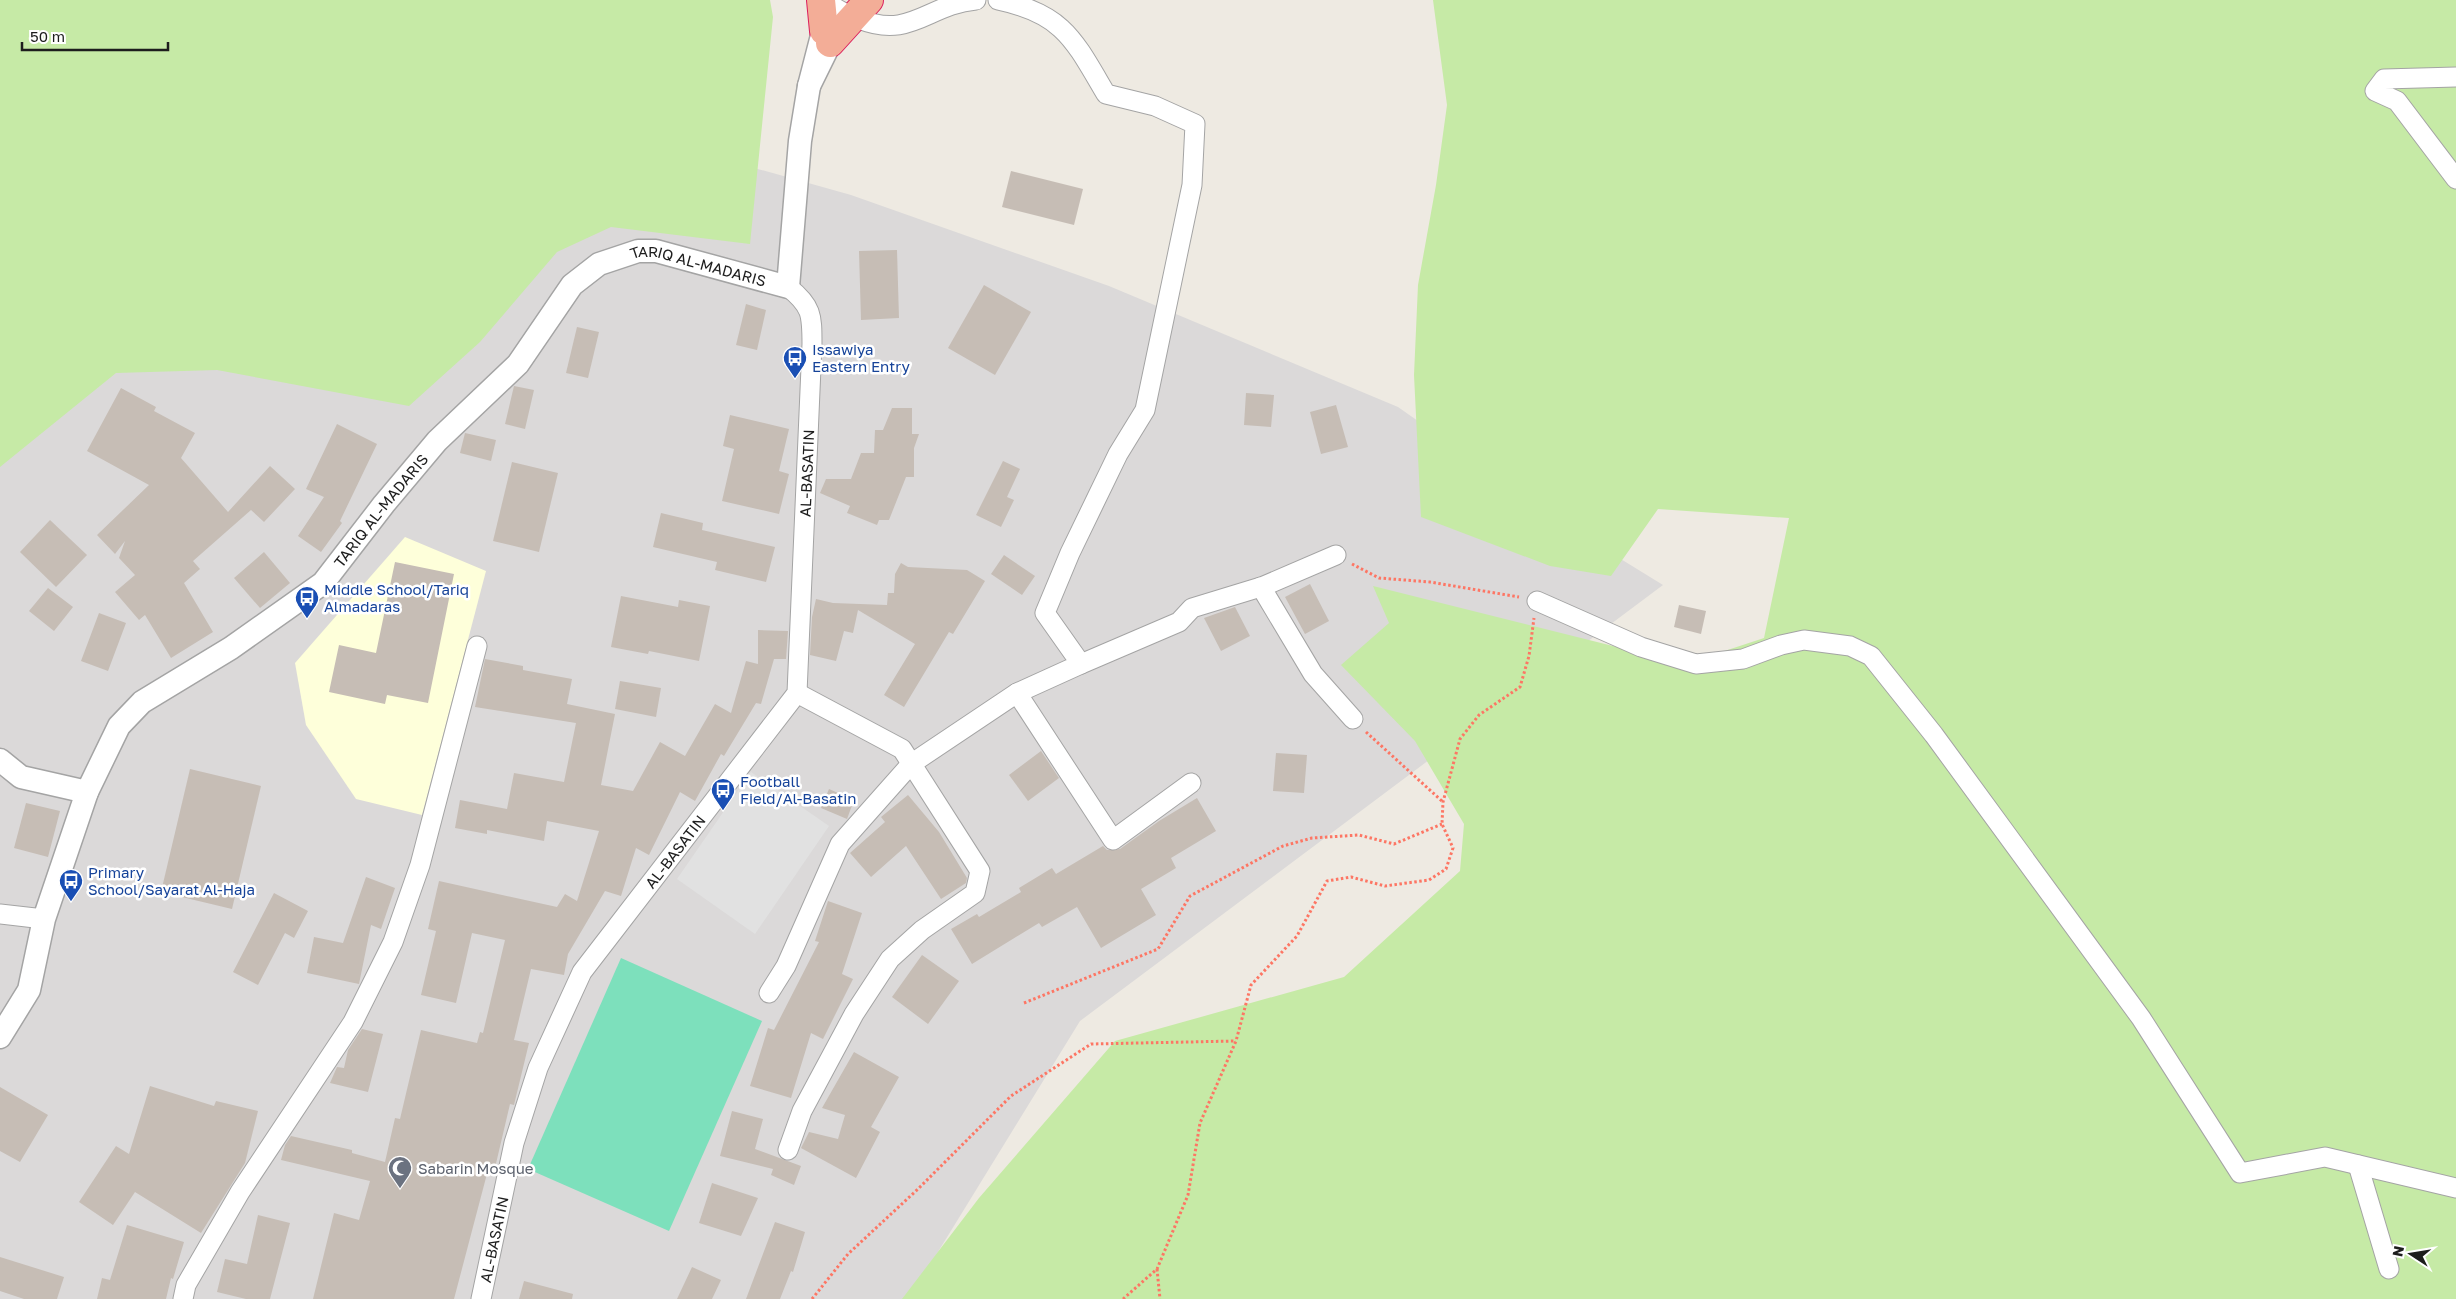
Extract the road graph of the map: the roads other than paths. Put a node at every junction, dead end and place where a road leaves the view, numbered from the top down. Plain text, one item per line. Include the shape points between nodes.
1 (976, 0) edge
2 (998, 0) edge
3 (841, 4) edge
4 (827, 37) joint
5 (2456, 77) edge
6 (2456, 178) edge
7 (788, 287) junction
8 (1336, 555) road end
9 (1261, 587) junction
10 (1537, 600) road end
11 (477, 646) dead end
12 (1081, 664) junction
13 (1017, 692) junction
14 (798, 693) junction
15 (1353, 719) road end
16 (0, 760) edge
17 (911, 764) junction
18 (1191, 783) dead end
19 (87, 792) junction
20 (0, 914) edge
21 (44, 919) junction
22 (769, 993) dead end
23 (0, 1037) edge
24 (788, 1150) dead end
25 (2358, 1165) junction
26 (2456, 1188) edge
27 (2389, 1269) dead end
28 (183, 1299) edge
29 (481, 1299) edge

1 - 3 street via 946,6 900,26 883,27
2 - 12 street via 1025,6 1056,22 1079,48 1106,94 1155,106 1195,124 1192,185 1146,410 1118,454 1045,613
3 - 4 highway
4 - 7 street via 809,86 800,140
5 - 6 street via 2384,79 2375,90 2397,101
7 - 14 street, AL-BASATIN via 803,299 812,314
7 - 19 street, TARIQ AL-MADARIS via 656,251 638,251 599,264 572,285 518,364 437,441 323,584 231,648 142,702 119,726
8 - 9 street
9 - 12 street via 1192,608 1179,622
9 - 15 street via 1313,674
10 - 25 street via 1641,647 1696,664 1743,659 1781,644 1804,640 1850,646 1871,656 1934,735 2141,1018 2240,1174 2325,1157
11 - 28 street via 420,865 393,942 353,1022 240,1192 186,1285
12 - 13 street
13 - 17 street
13 - 18 street via 1113,840
14 - 17 street via 902,749
14 - 29 street, AL-BASATIN via 582,972 538,1068 514,1143
16 - 19 street via 21,777
17 - 22 street via 840,844 786,966
17 - 24 street via 980,871 975,893 922,930 890,959 849,1023 802,1111
19 - 21 street, TARIQ AL-MADARIS
20 - 21 street
21 - 23 street, TARIQ AL-MADARIS via 29,990
25 - 26 street
25 - 27 street

